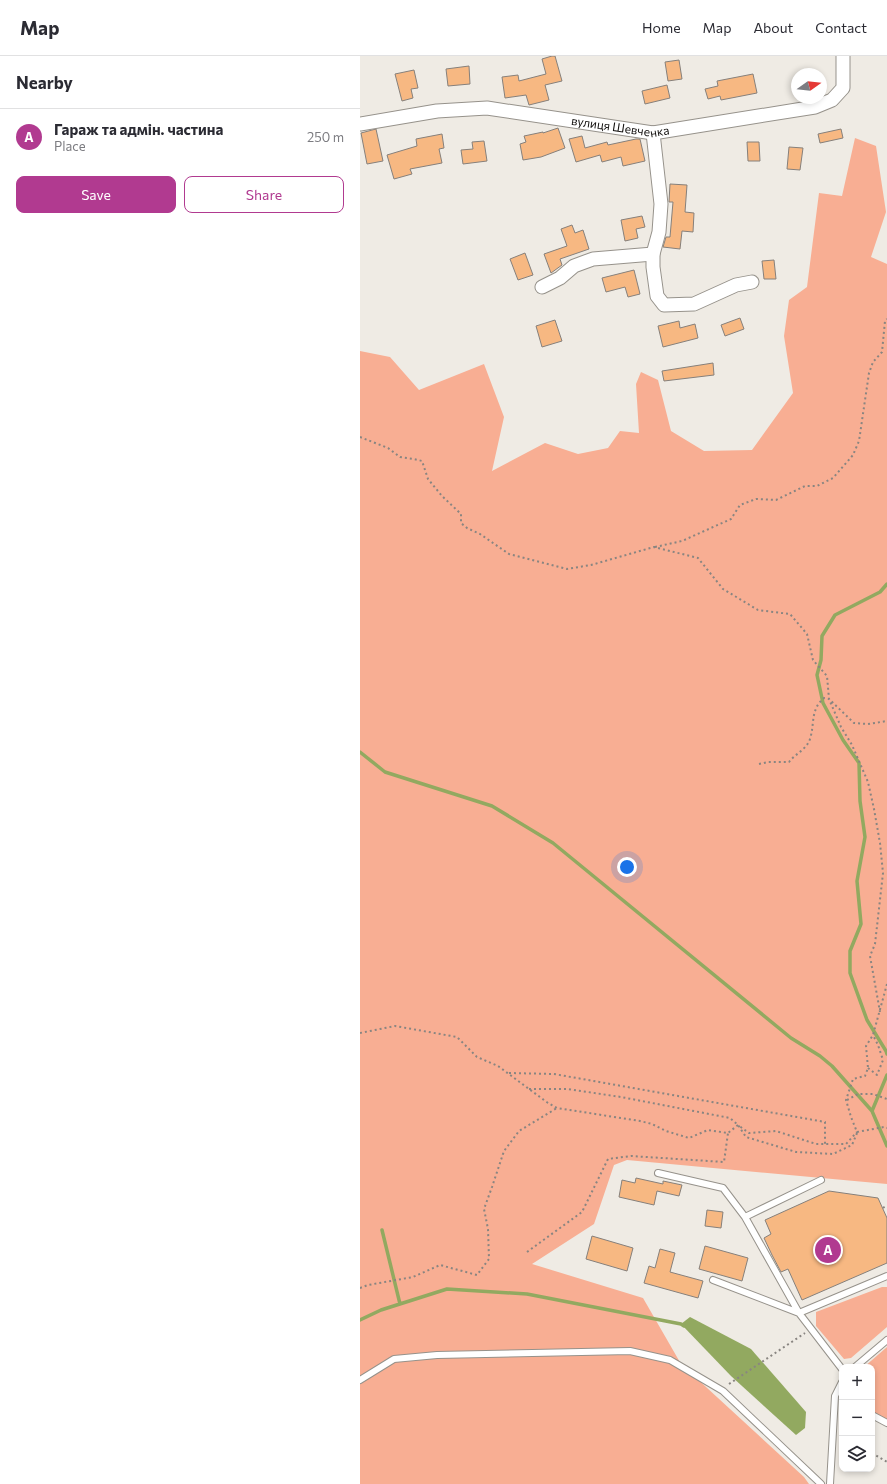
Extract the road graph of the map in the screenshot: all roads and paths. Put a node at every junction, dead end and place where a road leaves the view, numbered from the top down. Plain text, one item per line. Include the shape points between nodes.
1 (843, 56) edge
2 (360, 124) edge
3 (653, 133) junction
4 (653, 254) junction
5 (752, 282) dead end
6 (542, 287) dead end
7 (887, 319) edge
8 (360, 437) edge
9 (654, 547) junction
10 (830, 699) junction
11 (887, 721) edge
12 (759, 764) dead end
13 (887, 984) edge
14 (880, 1012) junction
15 (360, 1033) edge
16 (873, 1035) junction
17 (868, 1068) junction
18 (507, 1073) junction
19 (528, 1089) junction
20 (886, 1098) edge
21 (846, 1100) junction
22 (557, 1108) junction
23 (738, 1125) junction
24 (886, 1127) edge
25 (857, 1132) junction
26 (728, 1133) junction
27 (825, 1144) junction
28 (658, 1173) dead end
29 (821, 1180) dead end
30 (887, 1205) edge
31 (883, 1208) dead end
32 (745, 1218) junction
33 (527, 1252) dead end
34 (887, 1276) edge
35 (713, 1280) dead end
36 (360, 1288) edge
37 (799, 1313) junction
38 (811, 1329) junction
39 (887, 1340) edge
40 (859, 1364) edge
41 (839, 1365) edge
42 (360, 1380) edge
43 (730, 1384) dead end
44 (839, 1388) edge
45 (835, 1396) junction
46 (839, 1398) edge
47 (875, 1417) edge
48 (887, 1423) edge
49 (875, 1455) edge
50 (887, 1462) edge
51 (821, 1484) edge
52 (830, 1484) edge

1 - 3 street, вулиця Шевченка via 842,88 832,100 814,107
2 - 3 street, вулиця Шевченка via 437,111 487,108
3 - 4 street via 661,204 659,232
4 - 5 street via 657,296 664,305 694,304 736,285
4 - 6 street via 593,259 574,266 560,278
7 - 9 path via 882,352 873,362 869,373 859,441 853,455 833,478 817,486 805,486 776,500 756,499 740,505 731,519 682,541
8 - 9 path via 388,448 400,457 422,461 428,479 461,514 462,523 509,554 567,569 591,565
9 - 10 path via 698,558 723,589 758,610 790,614 807,634 813,660 827,676
10 - 11 path via 854,723
10 - 12 path via 824,698 816,707 810,741 802,752 789,762
10 - 14 path via 868,782 880,843 883,873 876,944 870,956
13 - 14 path
14 - 16 path
15 - 18 path via 395,1026 457,1037 478,1057
16 - 17 path via 866,1046
16 - 17 path via 883,1060 877,1075
17 - 21 path via 865,1076 853,1079
18 - 19 path
18 - 27 path via 554,1074 825,1122
19 - 22 path
19 - 23 path via 568,1089 620,1097 730,1118
20 - 21 path via 873,1094 858,1094
21 - 25 path
22 - 26 path via 640,1121 689,1138 708,1130
22 - 36 path via 519,1131 504,1151 484,1209 489,1259 477,1275 440,1265 413,1276
23 - 25 path via 746,1137 796,1152 826,1154 833,1154 852,1145
23 - 26 path
23 - 27 path via 749,1133 776,1131 816,1144
24 - 25 path
25 - 27 path via 846,1144
26 - 33 path via 724,1162 631,1156 608,1159 582,1212
28 - 32 lane via 723,1188
29 - 32 lane
30 - 31 path
32 - 37 lane
34 - 37 lane
35 - 37 lane
37 - 38 lane
38 - 41 lane
38 - 43 path
39 - 40 lane
42 - 51 lane via 394,1359 437,1355 630,1351 670,1360 723,1391
44 - 45 lane
45 - 46 lane
45 - 52 lane
47 - 48 lane
49 - 50 path

